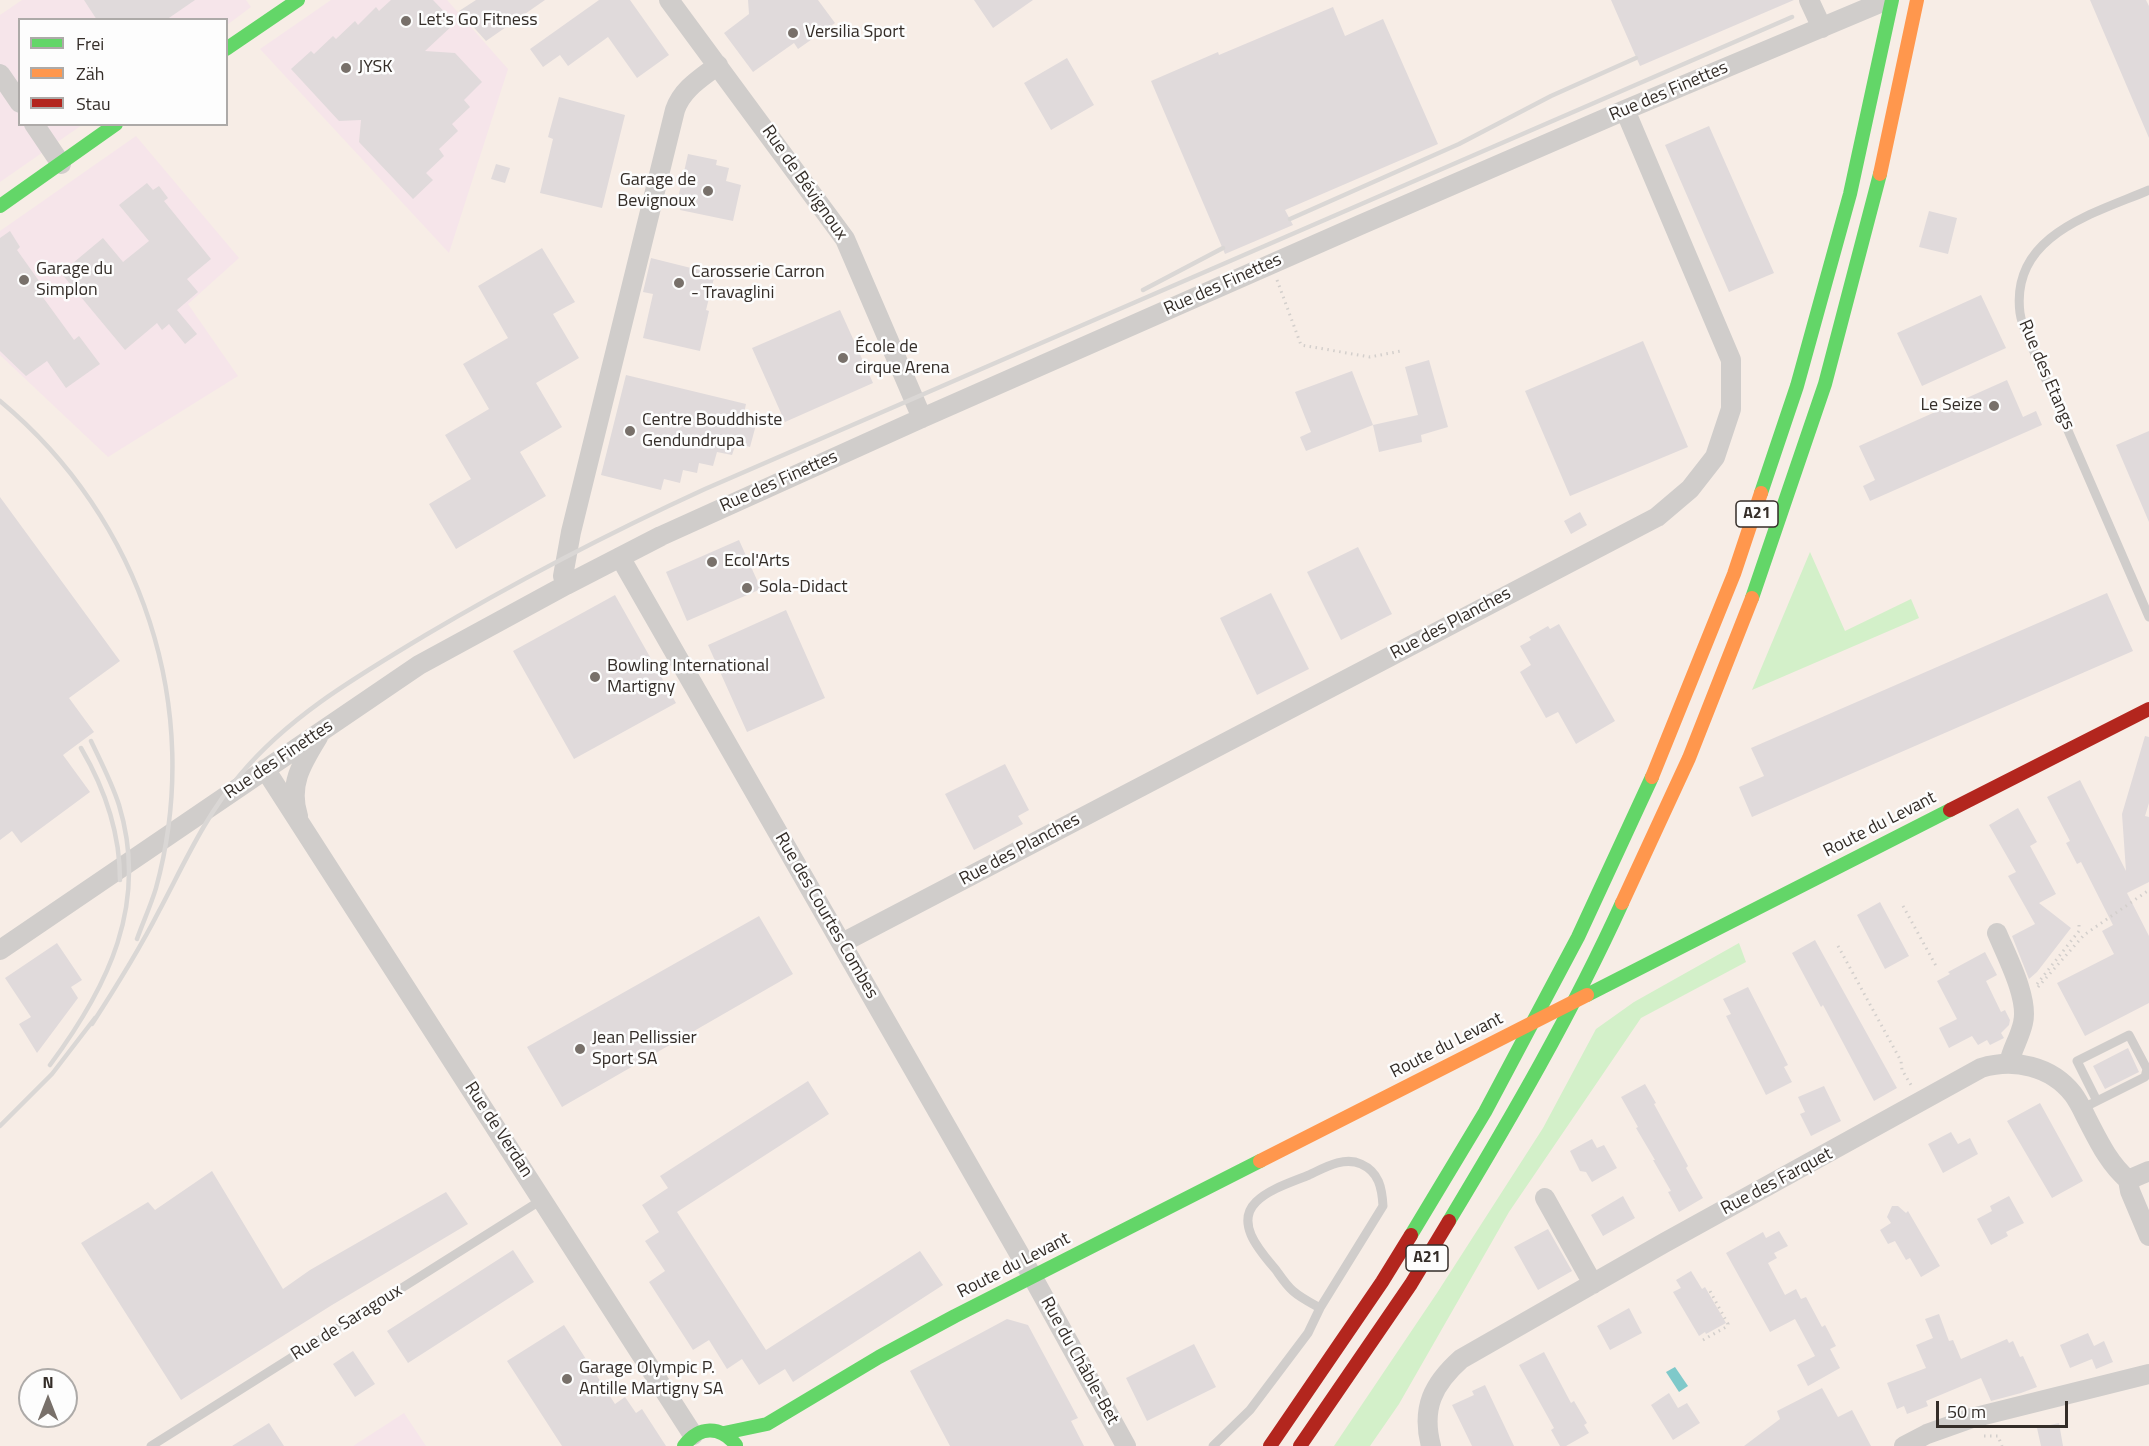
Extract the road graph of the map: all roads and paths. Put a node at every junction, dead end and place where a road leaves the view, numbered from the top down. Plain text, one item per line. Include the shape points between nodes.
1 (298, 0) edge
2 (669, 0) edge
3 (1809, 0) edge
4 (1892, 0) edge
5 (1916, 3) edge
6 (1888, 9) edge
7 (1822, 28) junction
8 (228, 48) edge
9 (718, 65) junction
10 (0, 75) edge
11 (18, 100) edge
12 (1625, 110) junction
13 (35, 126) edge
14 (113, 126) edge
15 (61, 164) junction
16 (2149, 190) edge
17 (0, 206) edge
18 (1271, 264) junction
19 (1401, 351) dead end
20 (922, 418) junction
21 (620, 557) junction
22 (566, 585) junction
23 (2149, 617) edge
24 (2149, 709) edge
25 (321, 732) junction
26 (266, 770) junction
27 (302, 827) junction
28 (2149, 890) edge
29 (1903, 906) dead end
30 (2079, 925) dead end
31 (1997, 933) dead end
32 (842, 943) junction
33 (1838, 946) dead end
34 (0, 950) edge
35 (1936, 966) dead end
36 (2022, 998) junction
37 (2009, 1063) junction
38 (1920, 1103) junction
39 (2089, 1105) junction
40 (2149, 1171) edge
41 (2128, 1180) junction
42 (1545, 1198) dead end
43 (543, 1199) junction
44 (2149, 1236) edge
45 (1032, 1276) junction
46 (1593, 1284) junction
47 (1713, 1288) dead end
48 (1320, 1308) junction
49 (1703, 1340) dead end
50 (2149, 1374) edge
51 (767, 1424) junction
52 (724, 1433) junction
53 (1975, 1436) dead end
54 (754, 1439) dead end
55 (689, 1440) edge
56 (151, 1446) edge
57 (737, 1446) edge
58 (1126, 1446) edge
59 (1213, 1446) edge
60 (1270, 1446) edge
61 (1300, 1446) edge
62 (1431, 1446) edge
63 (1904, 1446) edge
64 (2002, 1446) edge

1 - 8 main road
2 - 9 street, Rue de Bévignoux
3 - 7 street
4 - 6 main road, A21
5 - 61 main road, A21 via 1877,188 1819,397 1756,587 1678,782 1542,1062 1413,1279
6 - 7 street, Rue des Finettes
6 - 60 main road, A21 via 1857,170 1797,391 1735,574 1654,776 1575,945 1484,1116 1340,1348
7 - 12 street, Rue des Finettes
9 - 20 street, Rue de Bévignoux via 845,239
9 - 22 street via 687,90 675,110 571,532 563,576
10 - 11 street
12 - 18 street, Rue des Finettes
12 - 32 street, Rue des Planches via 1731,360 1731,409 1715,457 1690,489 1657,516
13 - 15 street
14 - 15 main road
15 - 17 main road
16 - 23 lane, Rue des Etangs via 2069,224 2045,242 2029,261 2020,302 2036,357
18 - 19 path via 1301,345 1370,357
18 - 20 street, Rue des Finettes
20 - 21 street, Rue des Finettes
21 - 22 street, Rue des Finettes
21 - 32 street, Rue des Courtes Combes
22 - 25 street, Rue des Finettes via 420,665
24 - 45 main road, Route du Levant
25 - 26 street, Rue des Finettes
25 - 27 street, Rue de Verdan via 296,775 294,803
26 - 27 street, Rue de Verdan
26 - 34 street, Rue des Finettes
27 - 43 street, Rue de Verdan
28 - 36 path via 2084,935 2032,998
29 - 35 path
30 - 36 path via 2079,931 2044,977
31 - 36 street
32 - 45 street, Rue des Courtes Combes
33 - 38 path
36 - 37 street via 2024,1022
37 - 38 street, Rue des Farquet via 1981,1068
37 - 39 street, Rue des Farquet via 2029,1065 2056,1079
38 - 46 street, Rue des Farquet
39 - 39 lane via 2145,1077 2147,1069 2129,1035 2077,1061
39 - 41 street, Rue des Farquet via 2105,1155
40 - 41 street
41 - 44 street
42 - 46 street
43 - 55 street, Rue de Verdan
43 - 56 lane, Rue de Saragoux
45 - 51 main road, Route du Levant via 879,1357
45 - 58 street, Rue du Châble-Bet
46 - 62 street, Rue des Farquet via 1451,1368 1428,1406
47 - 49 path via 1710,1291 1728,1324
48 - 48 lane via 1383,1206 1382,1188 1375,1174 1361,1164 1330,1165 1269,1193 1254,1203 1248,1219 1258,1248 1293,1291
48 - 59 lane via 1308,1333 1251,1410
50 - 63 street via 1972,1418
51 - 52 main road, Route du Levant
51 - 54 main road, Route du Levant
52 - 55 main road, Route du Levant via 707,1429
52 - 57 main road
53 - 64 path via 1998,1436

